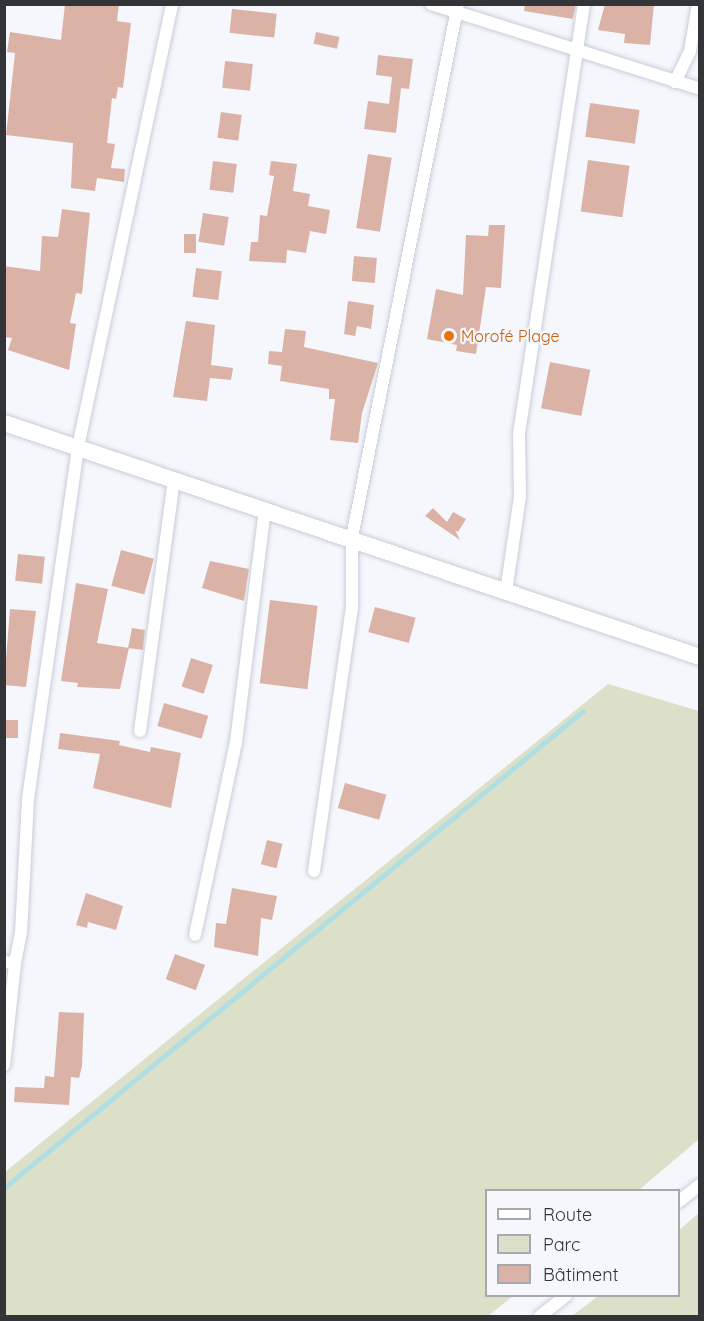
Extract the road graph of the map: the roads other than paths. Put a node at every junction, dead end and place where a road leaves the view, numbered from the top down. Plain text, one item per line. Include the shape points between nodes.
1 (172, 4) edge
2 (431, 4) edge
3 (584, 4) edge
4 (698, 4) edge
5 (457, 9) edge
6 (578, 51) junction
7 (675, 82) junction
8 (699, 89) edge
9 (4, 423) edge
10 (78, 447) junction
11 (174, 479) junction
12 (265, 509) junction
13 (352, 537) junction
14 (506, 592) junction
15 (699, 657) edge
16 (140, 731) dead end
17 (314, 871) dead end
18 (195, 935) dead end
19 (10, 962) edge
20 (4, 1065) edge
21 (699, 1185) edge
22 (680, 1200) edge
23 (565, 1297) edge
24 (540, 1317) edge

1 - 10 street
2 - 5 street
3 - 6 street
4 - 7 street via 690,51
5 - 6 street
5 - 13 street
6 - 7 street
6 - 14 street via 519,434 520,496
7 - 8 street
9 - 10 street
10 - 11 street
10 - 19 street via 28,799
11 - 12 street
11 - 16 street
12 - 13 street
12 - 18 street via 236,742
13 - 14 street
13 - 17 street via 352,609
14 - 15 street
19 - 20 street
21 - 22 street
23 - 24 street

